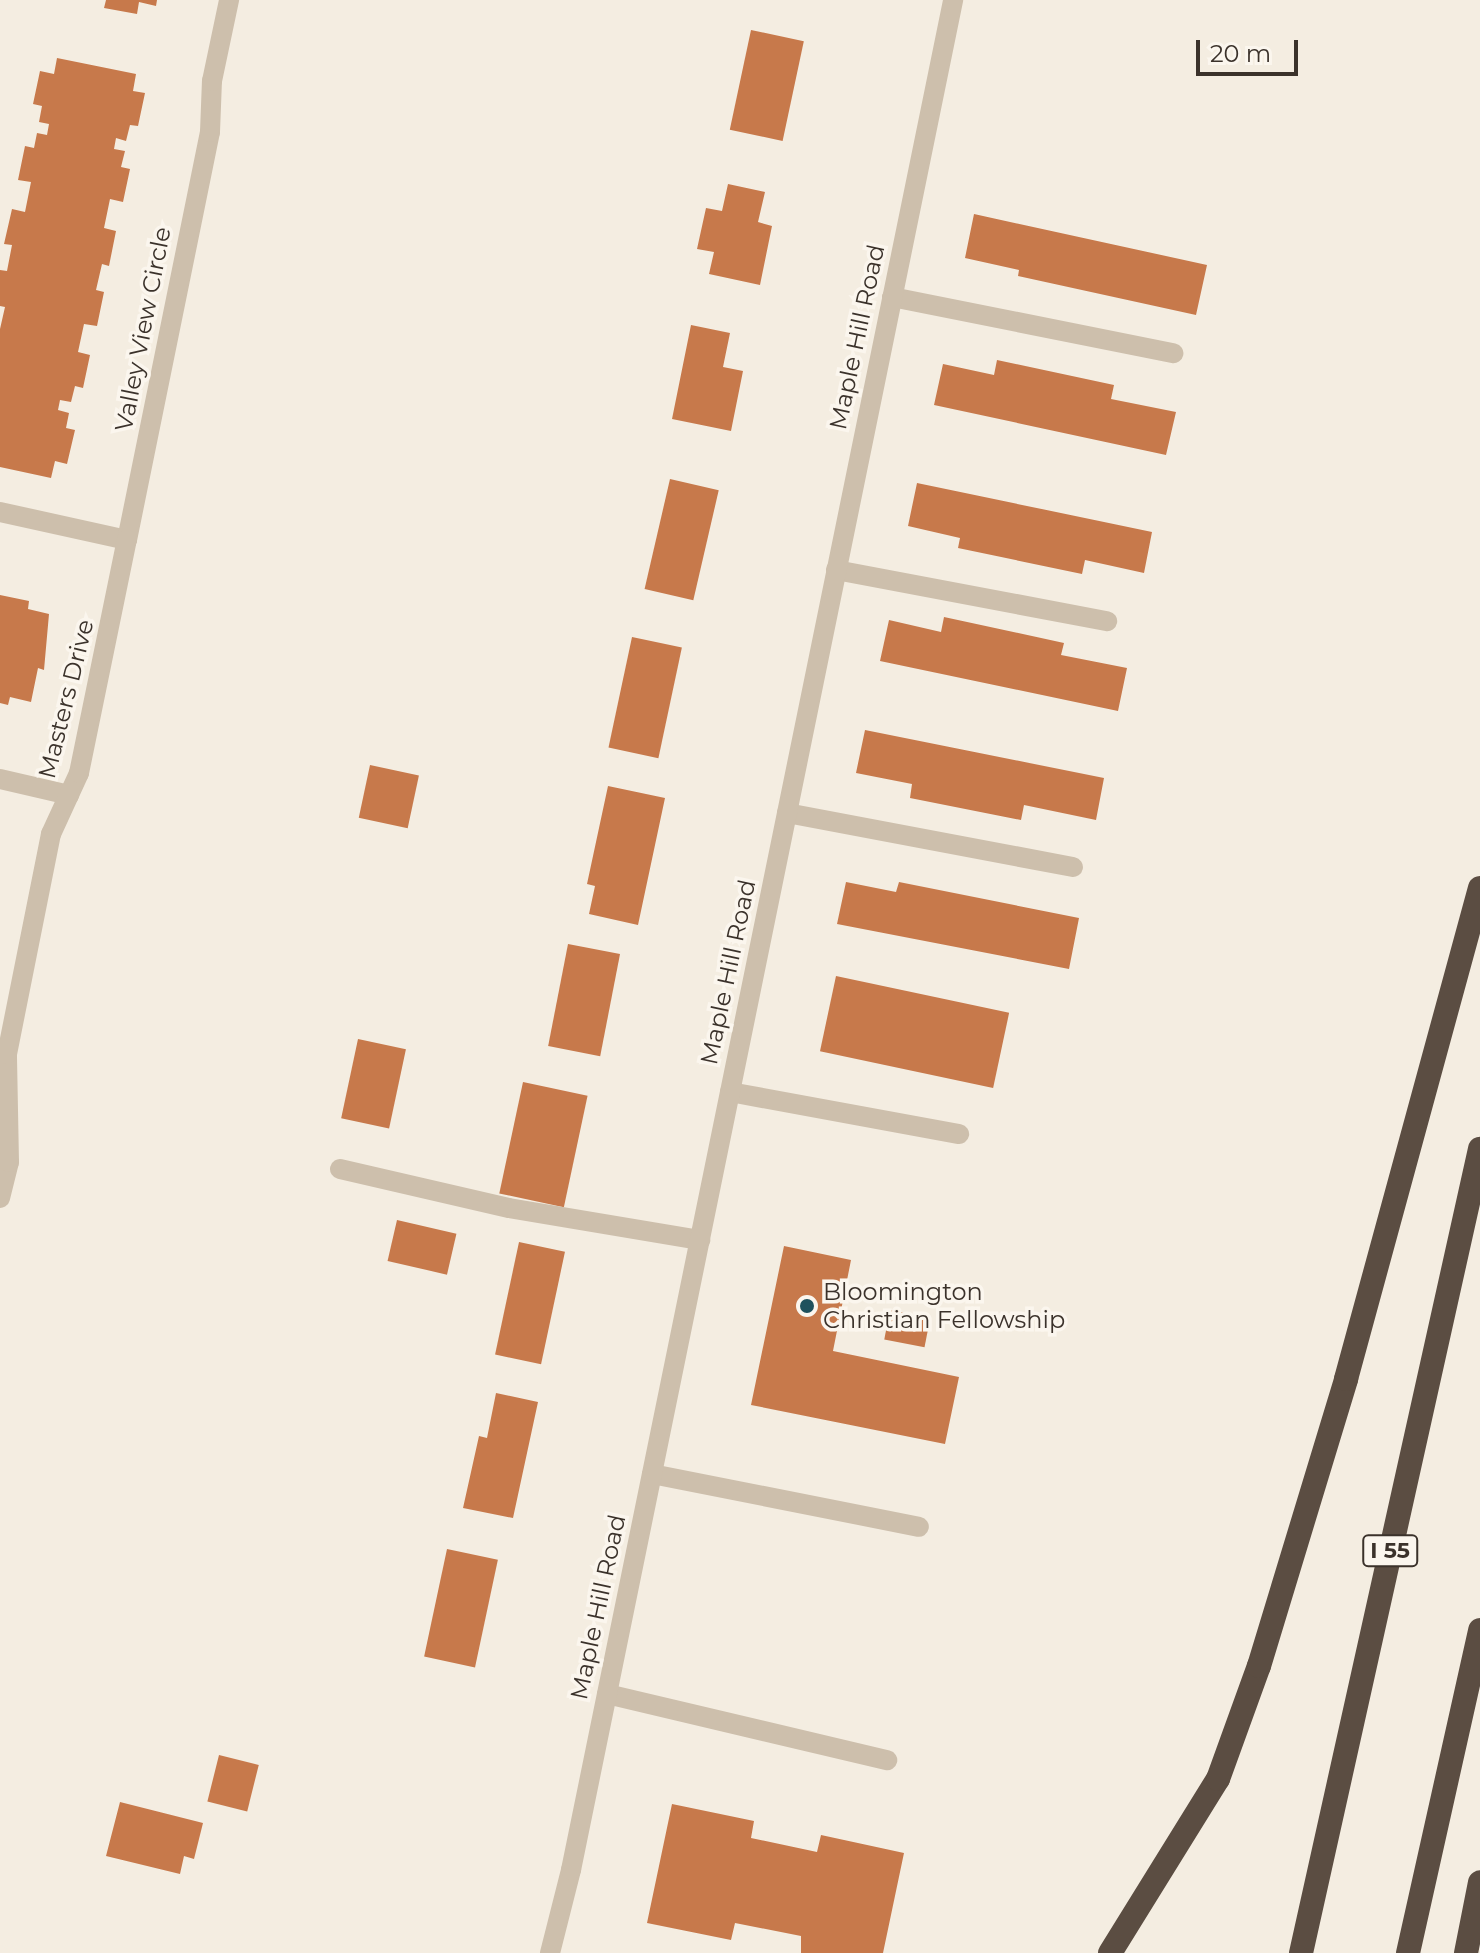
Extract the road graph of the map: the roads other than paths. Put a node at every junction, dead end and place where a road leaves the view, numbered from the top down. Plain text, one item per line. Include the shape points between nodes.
1 (229, 0) edge
2 (953, 0) edge
3 (892, 297) junction
4 (1173, 353) dead end
5 (0, 512) edge
6 (127, 540) junction
7 (836, 570) junction
8 (1107, 621) dead end
9 (0, 779) edge
10 (69, 795) junction
11 (787, 813) junction
12 (1073, 867) dead end
13 (1480, 888) edge
14 (730, 1092) junction
15 (959, 1134) dead end
16 (1480, 1149) edge
17 (340, 1169) dead end
18 (0, 1198) edge
19 (700, 1240) junction
20 (652, 1474) junction
21 (919, 1527) dead end
22 (1480, 1630) edge
23 (607, 1694) junction
24 (887, 1760) dead end
25 (1480, 1882) edge
26 (550, 1953) edge
27 (1110, 1953) edge
28 (1301, 1953) edge
29 (1408, 1953) edge
30 (1466, 1953) edge

1 - 6 street, Valley View Circle via 212,81 210,132
2 - 3 street, Maple Hill Road
3 - 4 street
3 - 7 street, Maple Hill Road
5 - 6 street
6 - 10 street, Masters Drive via 113,625 79,773
7 - 8 street
7 - 11 street, Maple Hill Road
9 - 10 street
10 - 18 street, Masters Drive via 51,834 7,1054 9,1162
11 - 12 street
11 - 14 street, Maple Hill Road
13 - 27 highway via 1346,1379 1259,1666 1218,1779
14 - 15 street
14 - 19 street, Maple Hill Road
16 - 28 highway, I 55
17 - 19 street via 509,1208
19 - 20 street, Maple Hill Road
20 - 21 street
20 - 23 street, Maple Hill Road
22 - 29 highway
23 - 24 street
23 - 26 street, Maple Hill Road
25 - 30 highway

